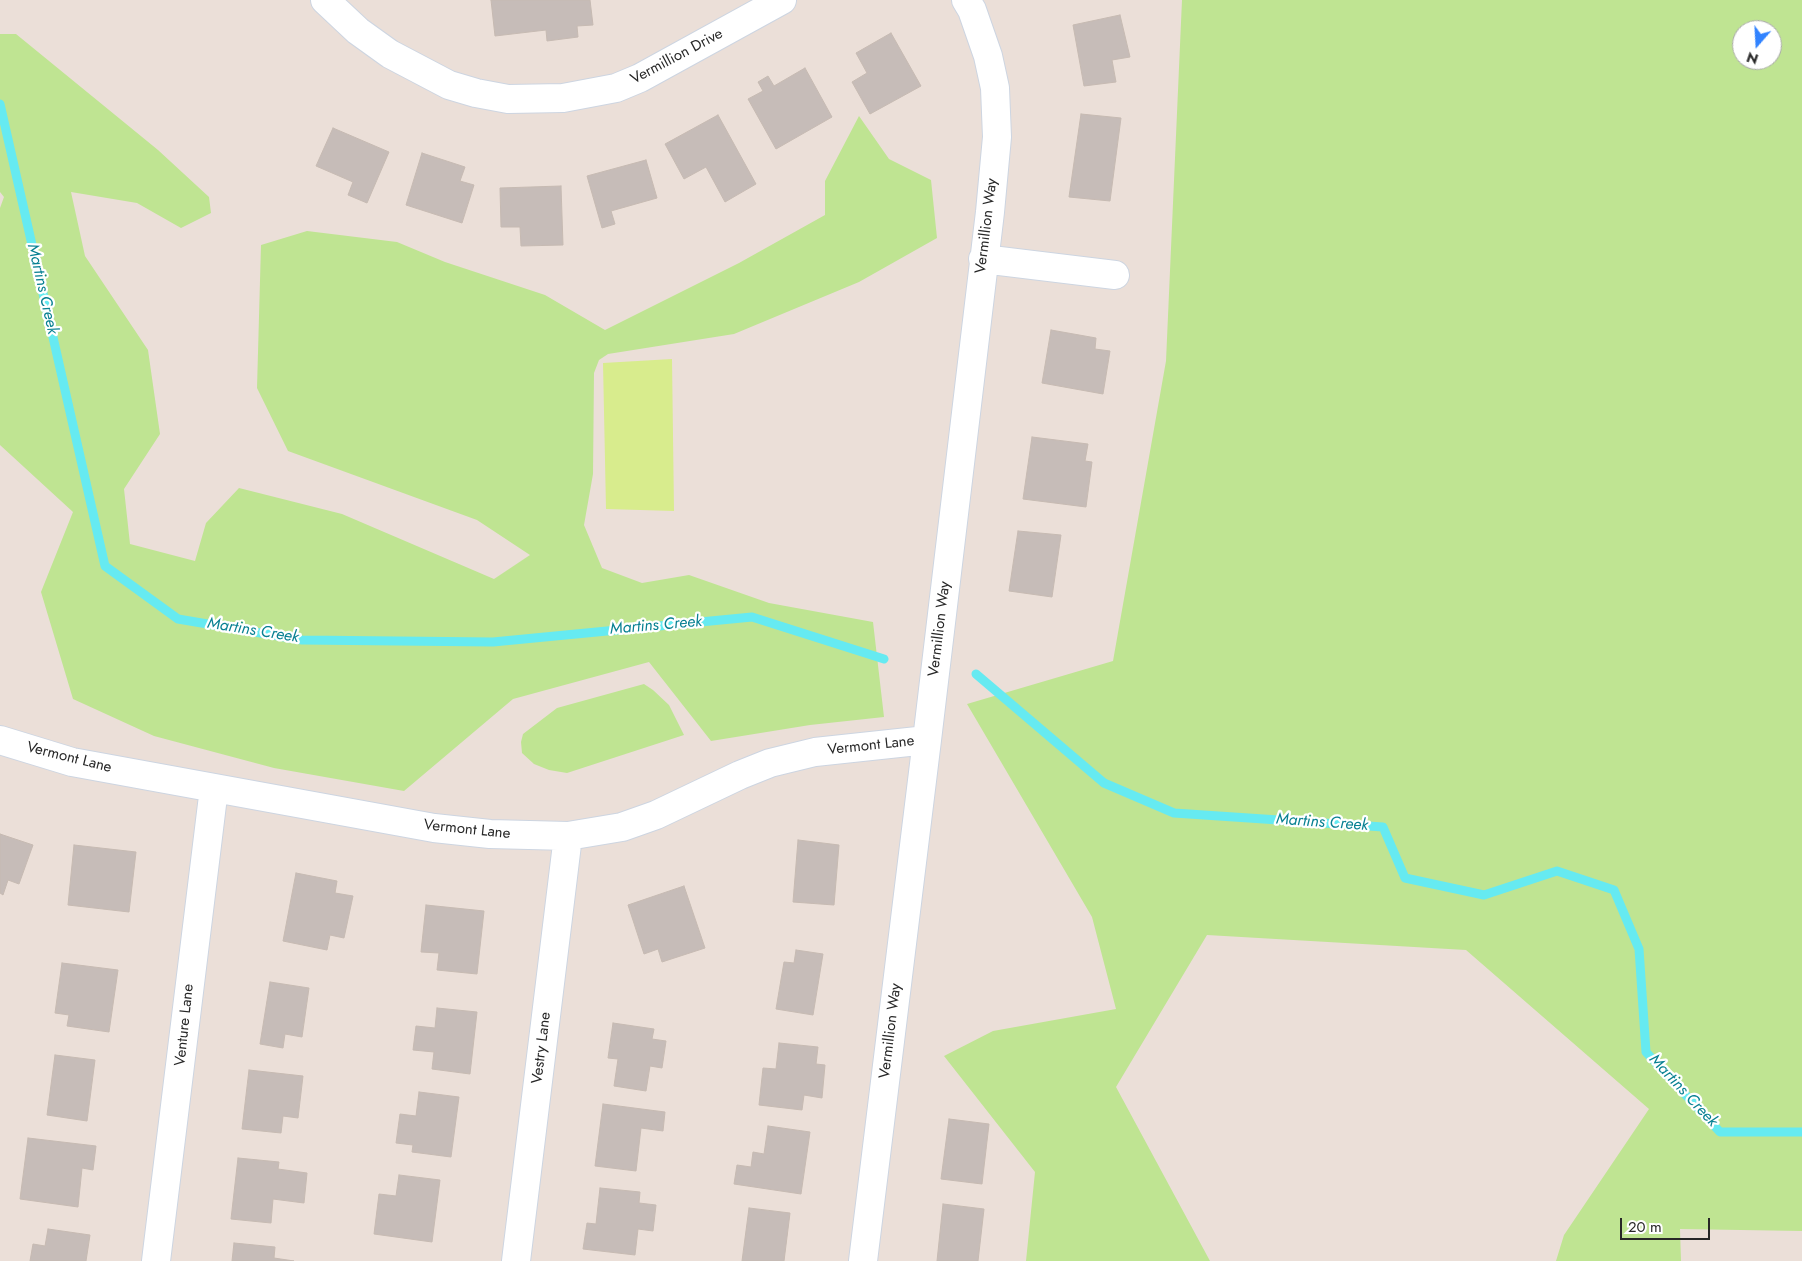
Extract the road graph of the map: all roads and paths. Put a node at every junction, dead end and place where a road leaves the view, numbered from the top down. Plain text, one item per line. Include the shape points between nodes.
1 (325, 0) edge
2 (782, 0) edge
3 (966, 0) edge
4 (983, 259) junction
5 (1115, 275) dead end
6 (0, 740) edge
7 (927, 740) junction
8 (214, 788) junction
9 (568, 836) junction
10 (156, 1261) edge
11 (516, 1261) edge
12 (863, 1261) edge

1 - 2 street, Vermillion Drive via 358,31 390,54 449,85 508,99 563,98 616,88
3 - 4 street, Vermillion Way via 988,56 995,88 997,137
4 - 5 street
4 - 7 street, Vermillion Way
6 - 8 street, Vermont Lane via 72,762
7 - 9 street, Vermont Lane via 815,752 770,763 656,815 622,826
7 - 12 street, Vermillion Way
8 - 9 street, Vermont Lane via 434,828 490,834
8 - 10 street, Venture Lane
9 - 11 street, Vestry Lane

